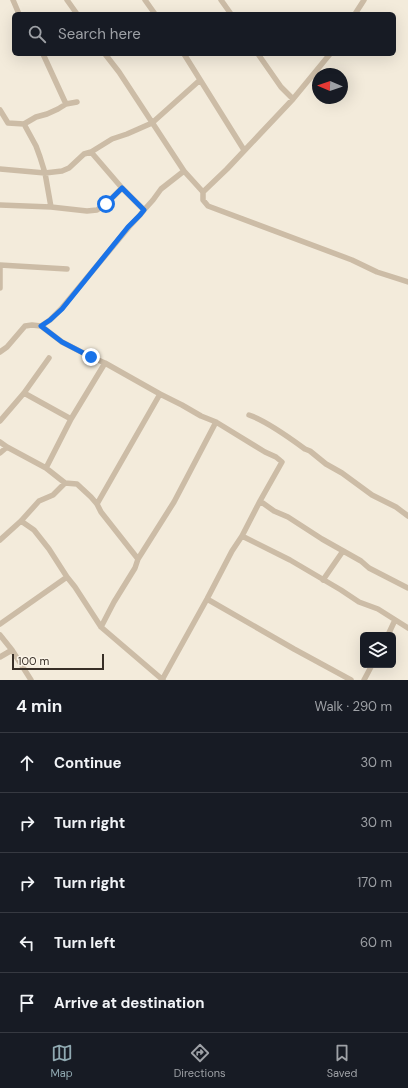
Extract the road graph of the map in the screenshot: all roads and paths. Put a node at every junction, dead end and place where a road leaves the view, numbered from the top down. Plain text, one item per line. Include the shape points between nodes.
1 (13, 0) edge
2 (67, 0) edge
3 (145, 0) edge
4 (364, 0) edge
5 (224, 1) edge
6 (19, 12) edge
7 (76, 12) edge
8 (154, 12) edge
9 (229, 12) edge
10 (357, 12) edge
11 (44, 56) edge
12 (108, 56) edge
13 (185, 56) edge
14 (259, 56) edge
15 (328, 56) edge
16 (200, 80) junction
17 (293, 99) junction
18 (77, 102) dead end
19 (66, 104) junction
20 (0, 110) edge
21 (152, 123) junction
22 (24, 124) junction
23 (244, 150) junction
24 (91, 152) junction
25 (0, 169) edge
26 (184, 170) junction
27 (45, 173) junction
28 (122, 188) junction
29 (203, 192) junction
30 (0, 205) edge
31 (51, 207) junction
32 (144, 210) junction
33 (0, 265) edge
34 (67, 269) dead end
35 (408, 282) edge
36 (0, 288) edge
37 (41, 326) junction
38 (0, 352) edge
39 (49, 358) dead end
40 (105, 363) junction
41 (24, 393) junction
42 (160, 394) junction
43 (248, 415) dead end
44 (72, 419) junction
45 (0, 421) edge
46 (216, 422) junction
47 (0, 442) edge
48 (7, 447) junction
49 (0, 453) edge
50 (46, 468) junction
51 (65, 483) junction
52 (260, 501) junction
53 (97, 504) junction
54 (408, 516) edge
55 (21, 521) junction
56 (242, 536) junction
57 (0, 540) edge
58 (343, 550) junction
59 (138, 559) junction
60 (67, 577) junction
61 (323, 580) junction
62 (408, 588) edge
63 (207, 599) junction
64 (395, 620) junction
65 (0, 624) edge
66 (101, 627) junction
67 (408, 628) edge
68 (389, 632) edge
69 (0, 634) edge
70 (12, 650) junction
71 (0, 657) edge
72 (370, 668) edge
73 (31, 680) edge
74 (163, 680) edge
75 (351, 680) edge
76 (364, 680) edge

1 - 6 street
2 - 7 street
3 - 8 street
4 - 10 street
5 - 9 street
11 - 19 street
12 - 21 street
13 - 16 street
14 - 17 street via 281,87
15 - 17 street
16 - 21 street
16 - 23 street
17 - 23 street
18 - 19 street
19 - 22 street
20 - 22 street via 8,123
21 - 24 street via 112,139
21 - 26 street
22 - 27 street via 36,146
23 - 29 street
24 - 27 street via 84,154 69,168
24 - 28 street
25 - 27 street
26 - 29 street
26 - 32 street via 161,189
27 - 31 street
28 - 31 street via 97,210
28 - 32 street
29 - 35 street via 203,200 208,206
30 - 31 street
32 - 37 street via 62,309
33 - 34 street
33 - 36 street
37 - 38 street via 25,326
37 - 40 street via 62,342
39 - 41 street
40 - 42 street
40 - 44 street
41 - 44 street
41 - 45 street
42 - 46 street
42 - 53 street
43 - 54 street via 256,417 310,451 372,495
44 - 50 street
46 - 52 street via 282,462
46 - 59 street via 174,502
47 - 48 street
48 - 49 street
48 - 50 street
50 - 51 street
51 - 53 street via 77,484
51 - 55 street via 52,495 39,501
52 - 56 street
52 - 58 street
53 - 59 street
55 - 57 street
55 - 60 street via 34,530
56 - 61 street
56 - 63 street
58 - 61 street
58 - 62 street via 369,568
59 - 66 street
60 - 65 street
60 - 66 street
61 - 64 street
63 - 74 street
63 - 75 street
64 - 67 street
64 - 68 street
66 - 74 street
69 - 70 street
70 - 71 street
70 - 73 street
72 - 76 street

